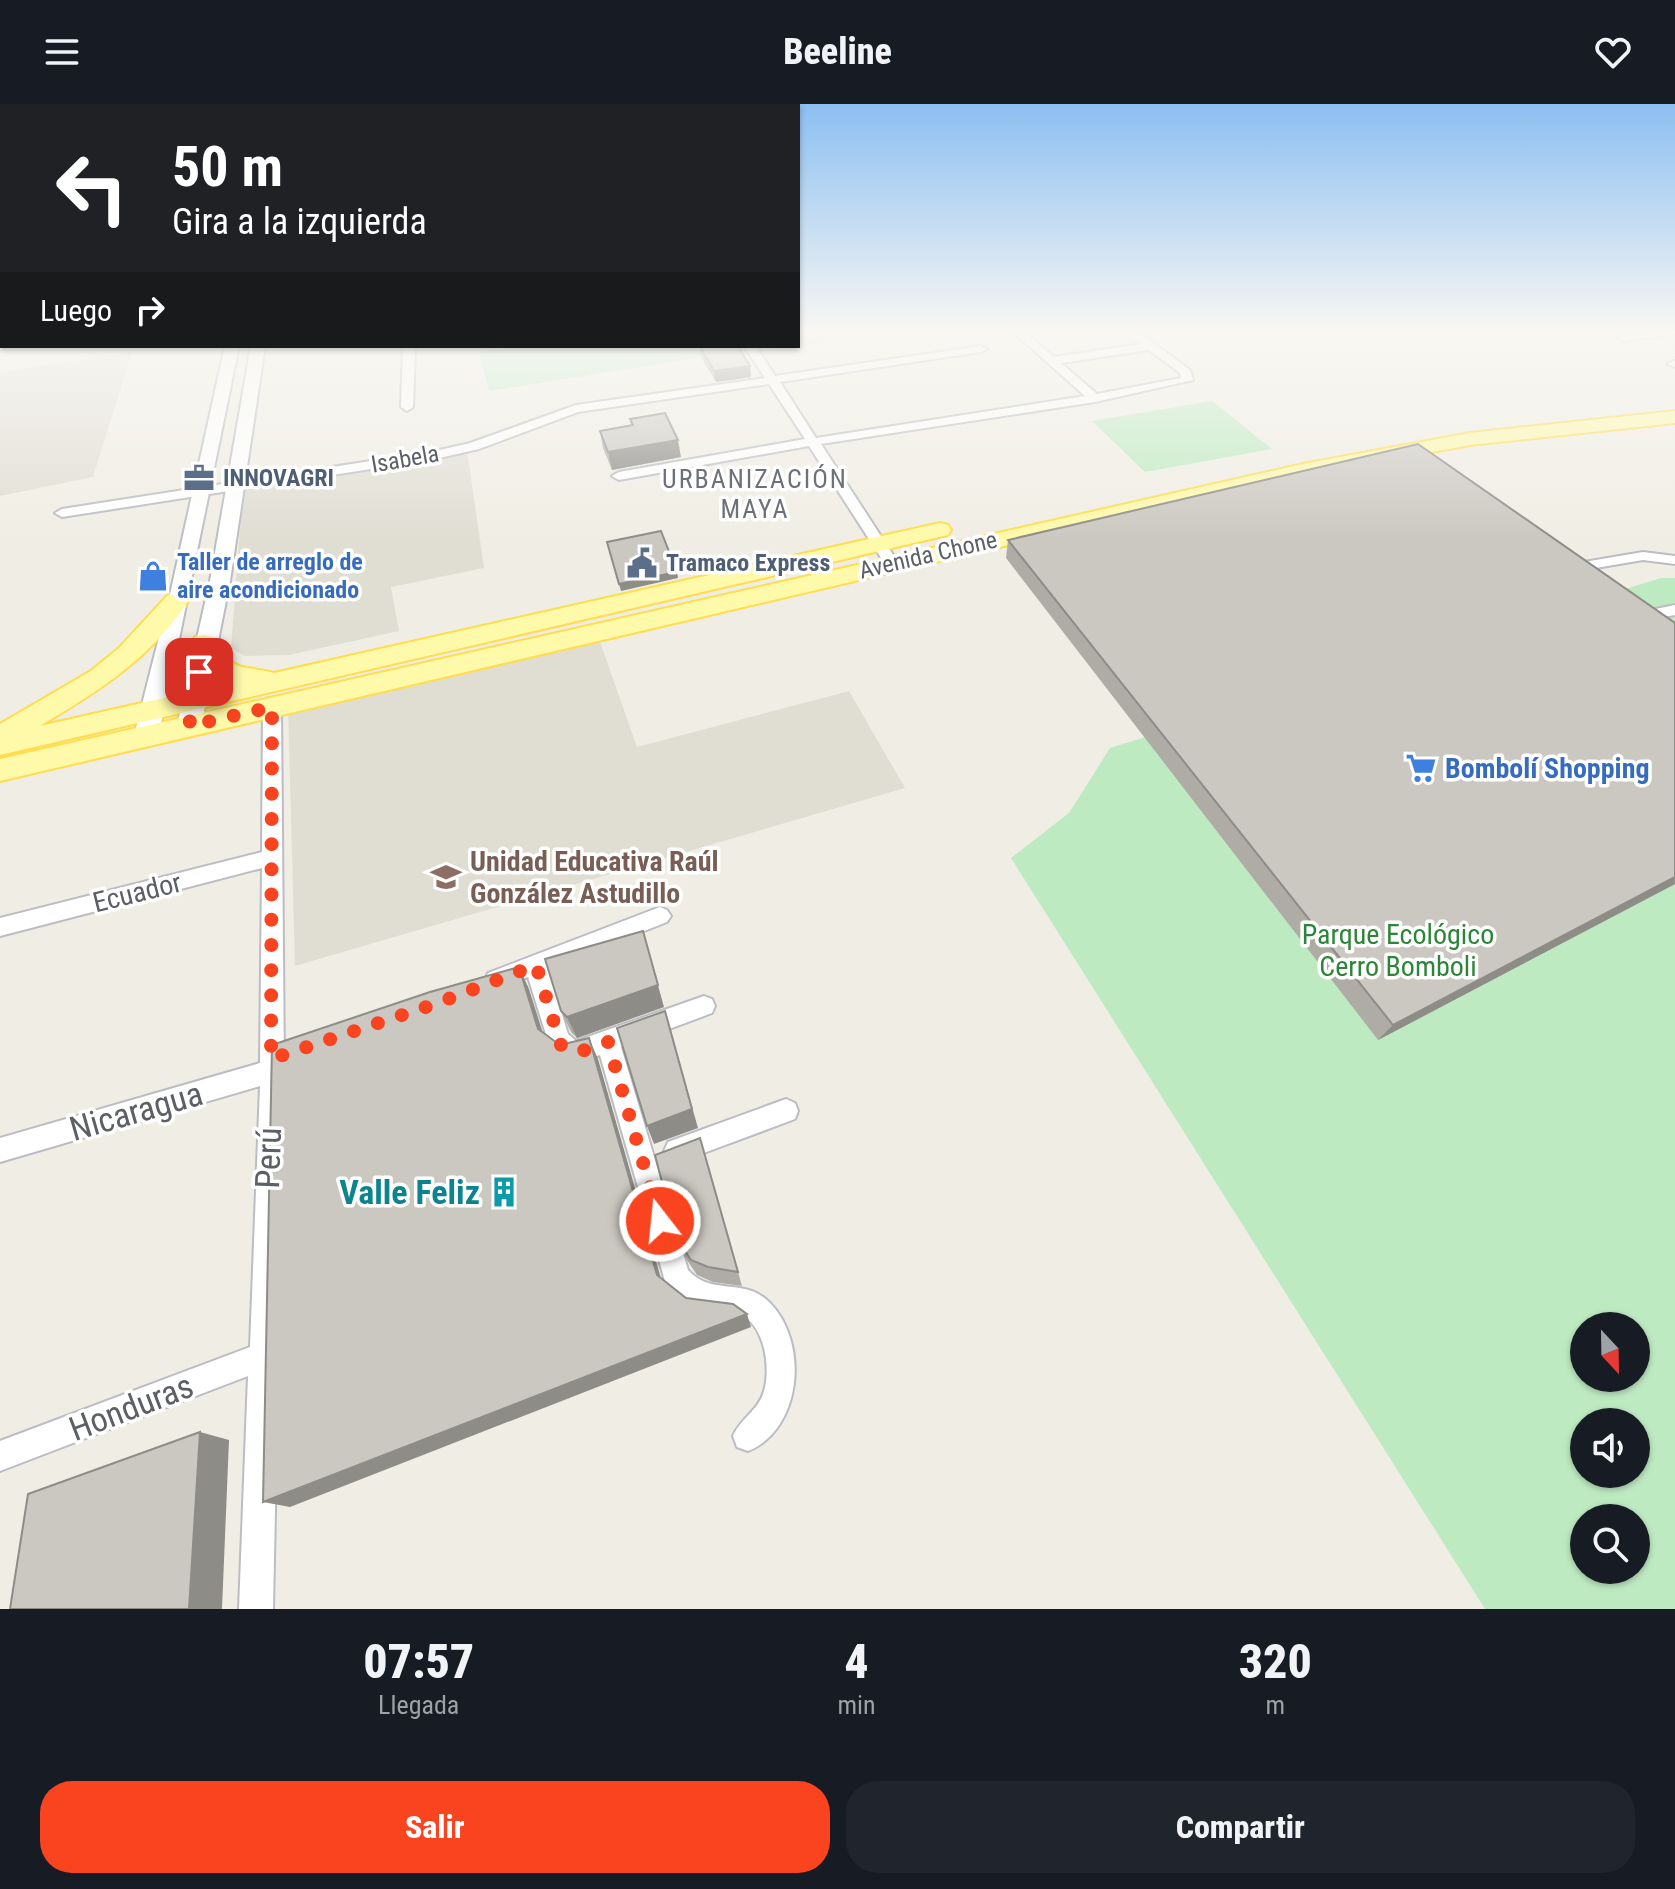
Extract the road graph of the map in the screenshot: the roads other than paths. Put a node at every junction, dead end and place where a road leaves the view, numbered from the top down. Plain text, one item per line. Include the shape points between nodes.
1 (220, 400) edge
2 (249, 400) edge
3 (407, 400) edge
4 (635, 400) edge
5 (785, 400) edge
6 (1081, 400) edge
7 (1673, 400) edge
8 (407, 407) dead end
9 (1675, 417) edge
10 (1417, 438) junction
11 (812, 442) junction
12 (1322, 445) dead end
13 (1444, 466) edge
14 (1203, 472) dead end
15 (619, 476) dead end
16 (234, 488) junction
17 (199, 494) junction
18 (62, 513) dead end
19 (1001, 517) dead end
20 (885, 554) junction
21 (1675, 560) edge
22 (1607, 582) edge
23 (177, 600) junction
24 (1675, 610) edge
25 (1675, 631) edge
26 (204, 643) junction
27 (290, 678) junction
28 (272, 707) junction
29 (192, 713) junction
30 (150, 723) junction
31 (0, 736) edge
32 (0, 745) edge
33 (0, 770) edge
34 (273, 857) junction
35 (660, 916) dead end
36 (0, 927) edge
37 (536, 965) junction
38 (480, 987) edge
39 (704, 1006) dead end
40 (608, 1042) junction
41 (301, 1049) edge
42 (271, 1065) junction
43 (786, 1111) dead end
44 (0, 1150) edge
45 (643, 1164) junction
46 (261, 1357) junction
47 (748, 1436) dead end
48 (0, 1456) edge
49 (256, 1609) edge

1 - 17 street
2 - 16 street
3 - 8 street
4 - 16 street, Isabela via 576,409 474,446
5 - 11 street
6 - 11 street
7 - 10 main road, Avenida Chone
9 - 10 main road, Avenida Chone
10 - 13 street
10 - 20 main road, Avenida Chone via 1303,470
11 - 15 street
11 - 20 street
12 - 14 main road
16 - 17 street, Isabela
16 - 26 street
17 - 18 street, Isabela
17 - 23 street
19 - 20 main road, Avenida Chone
20 - 27 main road, Avenida Chone
20 - 28 main road, Avenida Chone
21 - 22 street via 1643,556 1578,561
23 - 30 street
23 - 31 main road via 101,677
24 - 25 street via 1646,610
26 - 27 main road via 210,658 226,672 258,681
26 - 29 street
27 - 29 main road, Avenida Chone
28 - 29 main road, Avenida Chone
28 - 34 street, Perú
29 - 30 main road, Avenida Chone
30 - 32 main road, Avenida Chone
30 - 33 main road, Avenida Chone
34 - 36 street, Ecuador
34 - 42 street, Perú
35 - 37 street
37 - 38 street
37 - 40 street via 561,1045 579,1052
39 - 40 street
40 - 45 street
41 - 42 street, Nicaragua
42 - 44 street, Nicaragua
42 - 46 street, Perú
43 - 45 street
45 - 47 street via 677,1278 702,1299 731,1299 757,1309 780,1352 777,1400
46 - 48 street, Honduras
46 - 49 street, Perú

